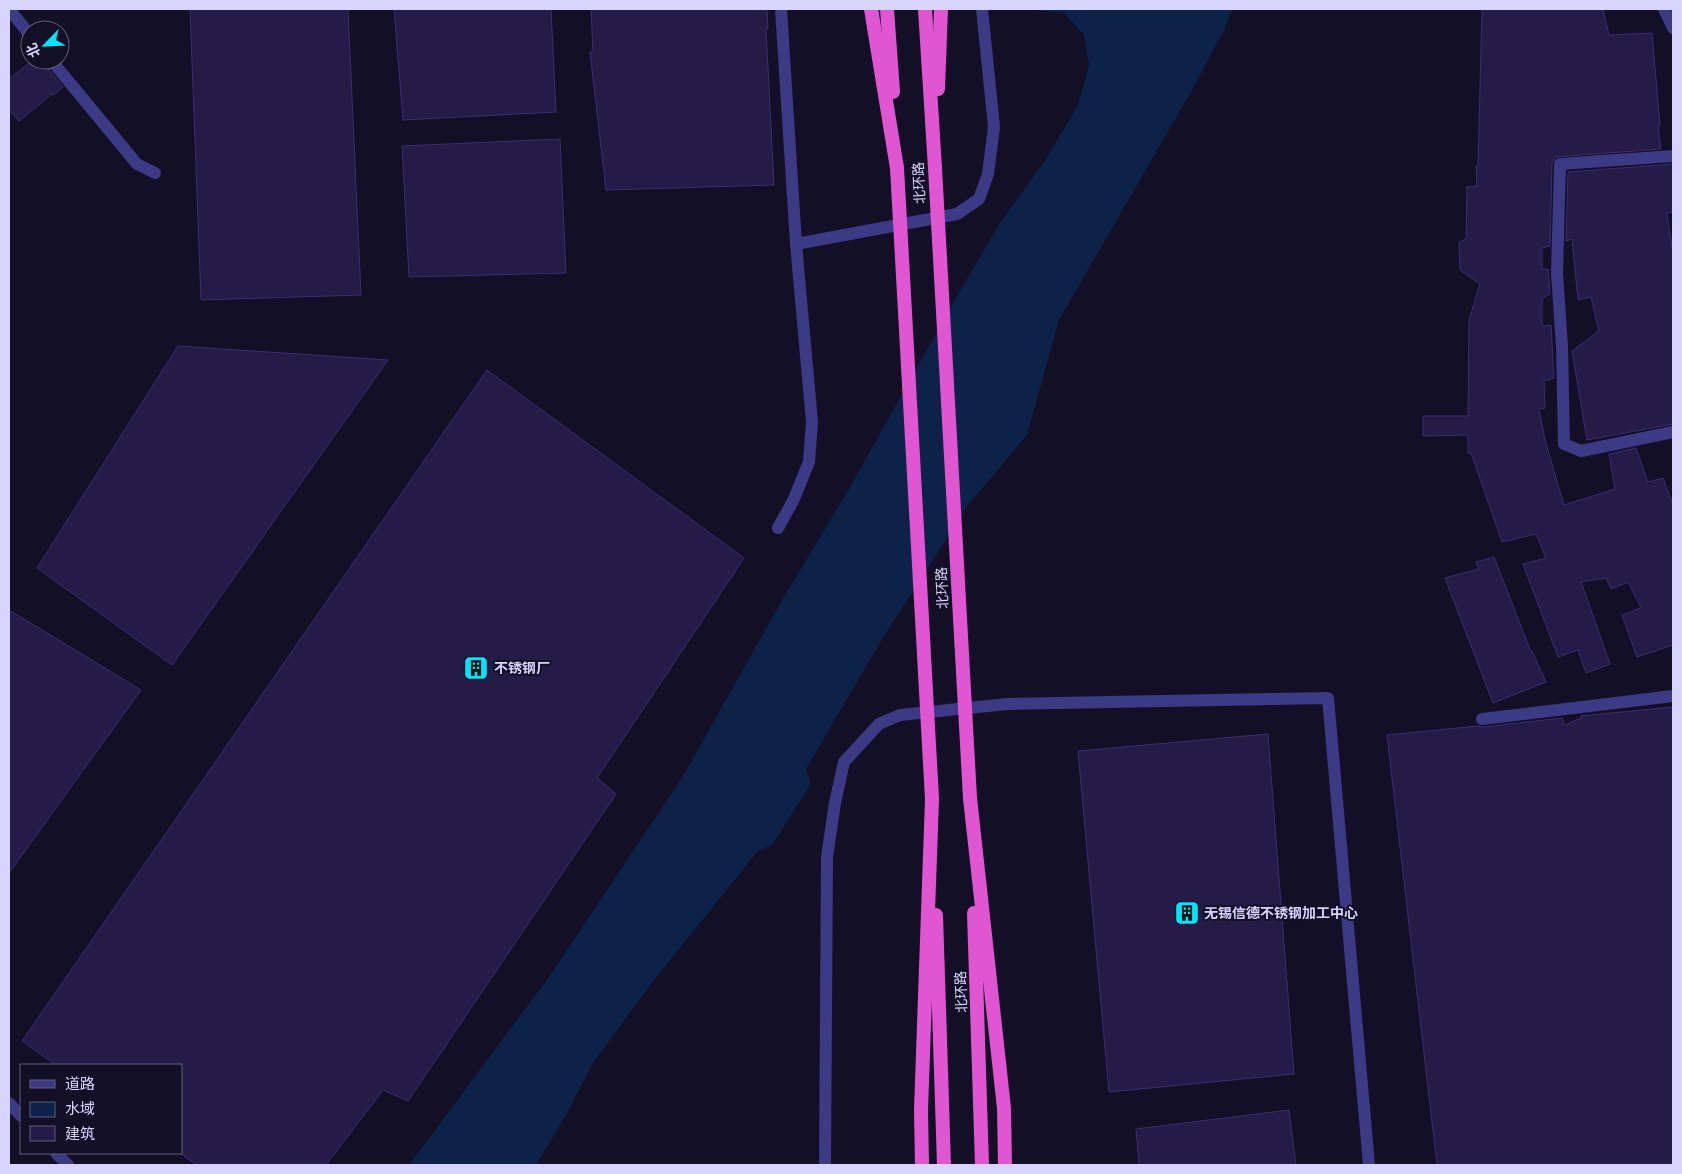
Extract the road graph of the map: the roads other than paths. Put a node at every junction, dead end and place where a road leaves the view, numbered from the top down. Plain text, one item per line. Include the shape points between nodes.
1 (9, 9) edge
2 (781, 9) edge
3 (871, 9) edge
4 (887, 9) edge
5 (925, 9) edge
6 (941, 9) edge
7 (982, 9) edge
8 (1664, 9) edge
9 (20, 23) edge
10 (1673, 28) edge
11 (59, 70) edge
12 (1673, 156) edge
13 (897, 168) junction
14 (935, 168) junction
15 (155, 173) dead end
16 (796, 244) junction
17 (1673, 432) edge
18 (778, 528) dead end
19 (1673, 696) edge
20 (1482, 720) dead end
21 (970, 798) junction
22 (932, 799) junction
23 (9, 1103) edge
24 (20, 1115) edge
25 (57, 1154) edge
26 (68, 1165) edge
27 (825, 1165) edge
28 (922, 1165) edge
29 (944, 1165) edge
30 (982, 1165) edge
31 (1005, 1165) edge
32 (1370, 1165) edge

1 - 9 street
2 - 16 street
3 - 13 highway
4 - 13 highway, 北环路
5 - 14 highway, 北环路
6 - 14 highway
7 - 16 street via 994,127 988,174 979,199 957,214
8 - 10 street
11 - 15 street via 137,164
12 - 17 street via 1560,164 1557,274 1564,444 1581,450
13 - 22 highway, 北环路, bridge
14 - 21 highway, 北环路, bridge
16 - 18 street via 812,422 809,462 794,501
19 - 20 street
21 - 30 highway, 北环路
21 - 31 highway via 1004,1108
22 - 28 highway via 921,1110
22 - 29 highway, 北环路
23 - 24 street
25 - 26 street
27 - 32 street via 827,857 844,762 878,724 900,715 1006,704 1328,698

